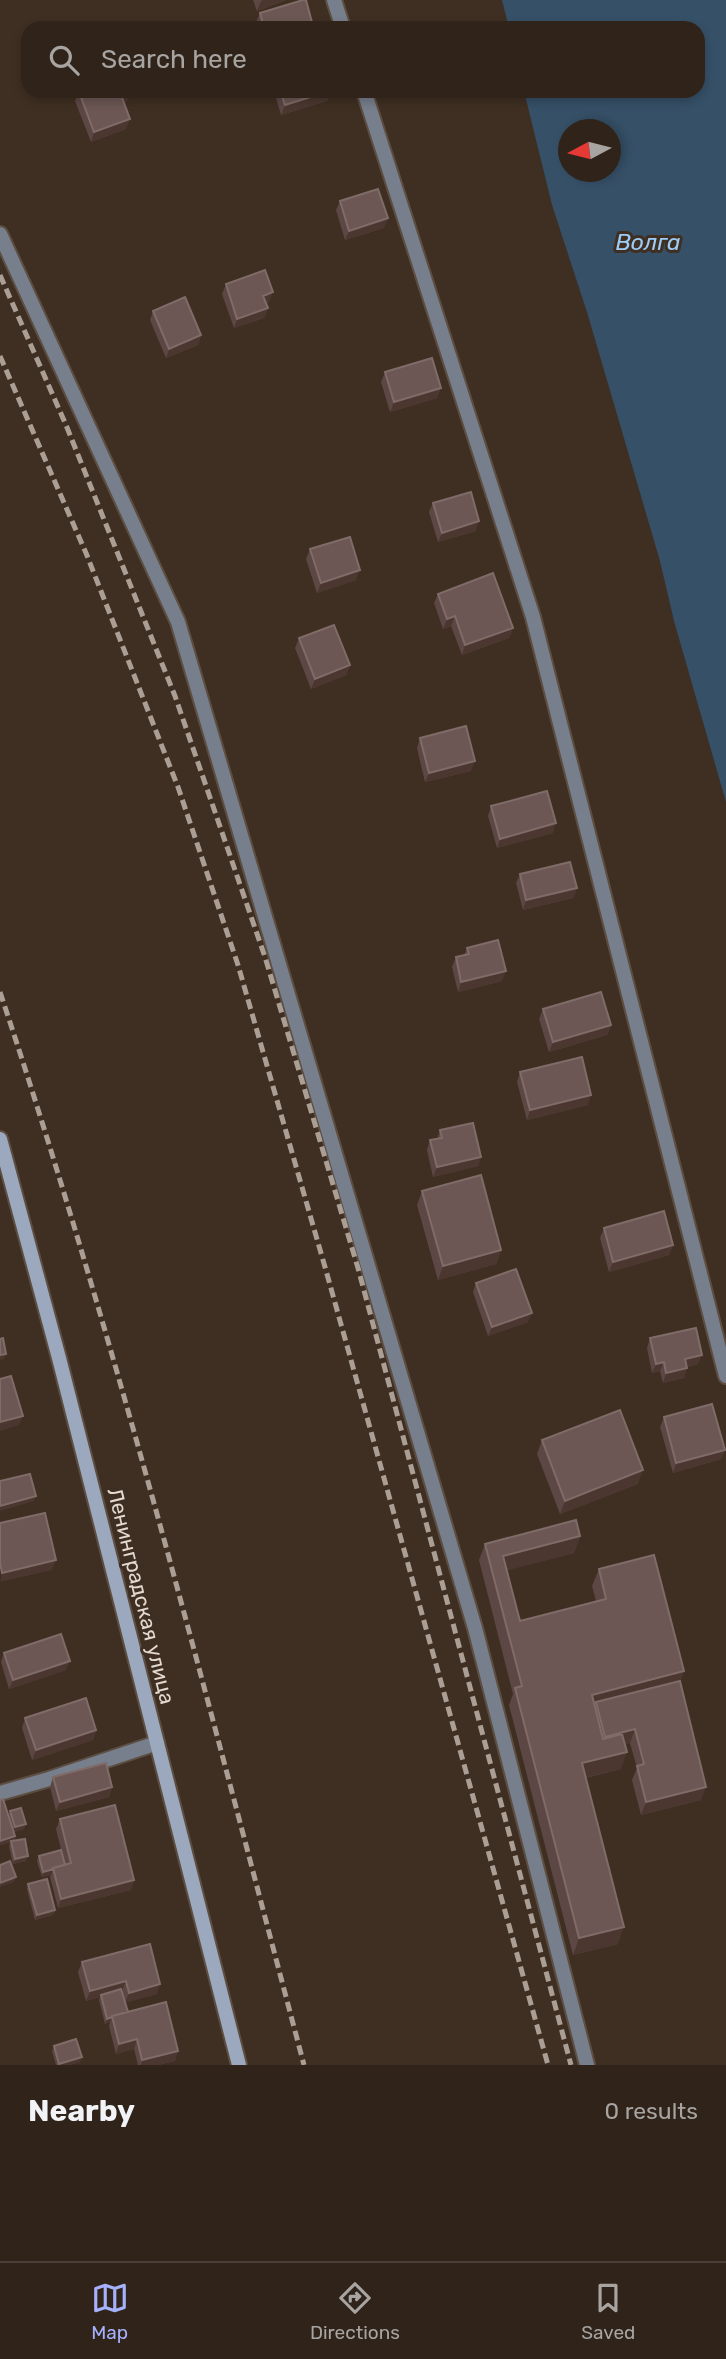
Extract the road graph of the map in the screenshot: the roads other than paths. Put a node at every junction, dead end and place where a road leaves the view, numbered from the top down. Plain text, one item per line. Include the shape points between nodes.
1 (334, 0) edge
2 (341, 21) edge
3 (366, 98) edge
4 (0, 234) edge
5 (0, 1139) edge
6 (726, 1376) edge
7 (157, 1743) junction
8 (0, 1793) edge
9 (239, 2065) edge
10 (587, 2065) edge

1 - 2 street
3 - 6 street via 533,617
4 - 10 street via 178,622 475,1628
5 - 7 main road, Ленинградская улица
7 - 8 street
7 - 9 main road, Ленинградская улица

